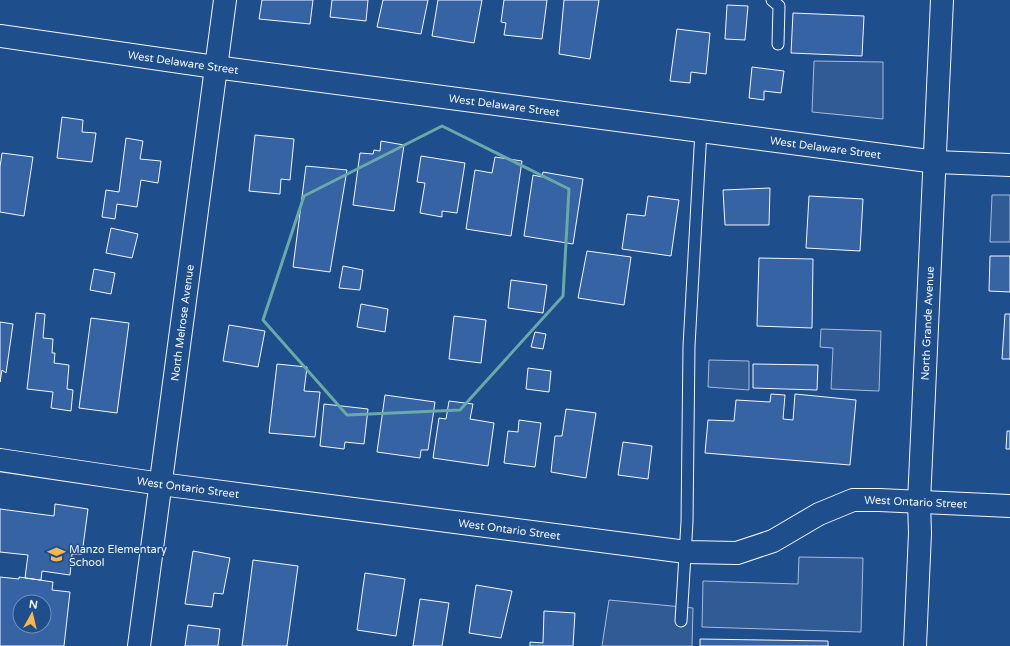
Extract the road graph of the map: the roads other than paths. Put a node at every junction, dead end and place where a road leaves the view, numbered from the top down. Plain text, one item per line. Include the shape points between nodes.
1 (225, 0) edge
2 (772, 0) edge
3 (942, 0) edge
4 (0, 36) edge
5 (778, 44) dead end
6 (215, 67) junction
7 (701, 130) junction
8 (936, 162) junction
9 (1010, 165) edge
10 (0, 460) edge
11 (161, 484) junction
12 (919, 502) junction
13 (1010, 506) edge
14 (686, 552) junction
15 (681, 621) dead end
16 (139, 646) edge
17 (915, 646) edge

1 - 6 street, North Melrose Avenue
2 - 5 lane via 779,6
3 - 8 street, North Grande Avenue
4 - 6 street, West Delaware Street
6 - 7 street, West Delaware Street
6 - 11 street, North Melrose Avenue
7 - 8 street, West Delaware Street
7 - 14 lane via 689,346
8 - 9 street, West Delaware Street
8 - 12 street, North Grande Avenue
10 - 11 street, West Ontario Street
11 - 14 street, West Ontario Street
11 - 16 street, North Melrose Avenue
12 - 13 street, West Ontario Street
12 - 14 street, West Ontario Street via 853,500 819,514 773,541 737,554
12 - 17 street, North Grande Avenue
14 - 15 lane

